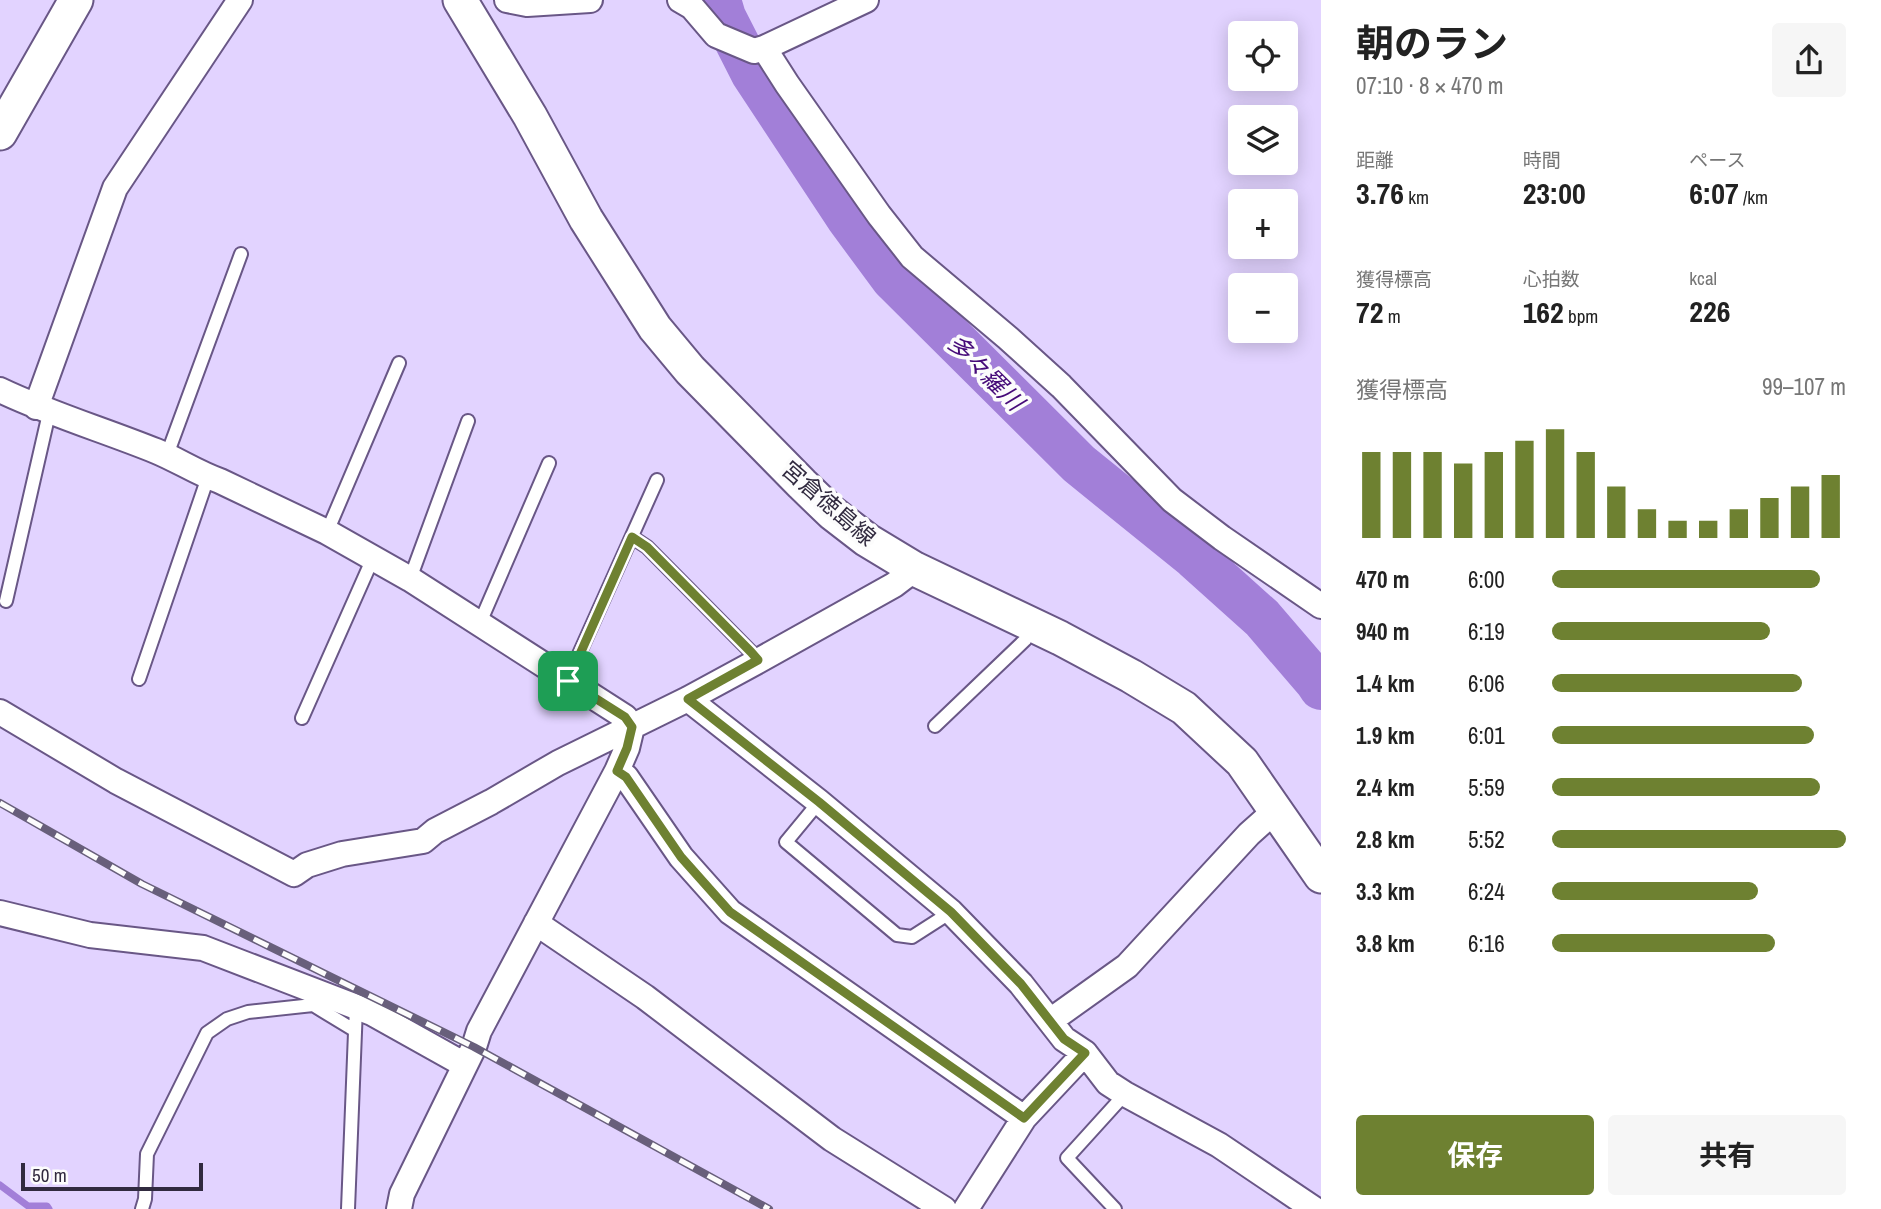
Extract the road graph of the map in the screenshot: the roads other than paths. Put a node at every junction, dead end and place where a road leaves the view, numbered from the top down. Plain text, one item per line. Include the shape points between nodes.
1 (76, 0) edge
2 (240, 0) edge
3 (462, 0) edge
4 (507, 0) edge
5 (590, 0) edge
6 (680, 0) edge
7 (866, 0) edge
8 (759, 49) junction
9 (0, 132) edge
10 (241, 254) dead end
11 (399, 363) dead end
12 (0, 390) edge
13 (43, 409) junction
14 (468, 421) dead end
15 (167, 455) junction
16 (549, 463) dead end
17 (208, 477) junction
18 (657, 480) dead end
19 (327, 532) junction
20 (632, 537) junction
21 (373, 558) junction
22 (915, 569) junction
23 (410, 579) junction
24 (6, 601) dead end
25 (1321, 606) edge
26 (479, 625) junction
27 (1032, 625) junction
28 (758, 660) junction
29 (139, 679) dead end
30 (568, 681) junction
31 (688, 699) junction
32 (0, 712) edge
33 (302, 719) dead end
34 (935, 726) dead end
35 (632, 727) junction
36 (617, 771) junction
37 (819, 802) junction
38 (1276, 810) junction
39 (1321, 876) edge
40 (951, 912) junction
41 (0, 913) edge
42 (536, 923) junction
43 (354, 1019) junction
44 (1050, 1021) junction
45 (1085, 1053) junction
46 (465, 1065) junction
47 (1125, 1094) junction
48 (1024, 1118) junction
49 (142, 1209) edge
50 (348, 1209) edge
51 (399, 1209) edge
52 (944, 1209) edge
53 (966, 1209) edge
54 (1115, 1209) edge
55 (1314, 1209) edge

1 - 9 main road
2 - 13 street via 116,188
3 - 22 main road, 宮倉徳島線 via 586,219 655,328 690,370 832,513
4 - 5 street via 527,4
6 - 8 street via 716,35
7 - 8 street
8 - 25 street via 912,257 1061,386 1171,500
10 - 15 lane
11 - 19 lane
12 - 13 street
13 - 15 street
13 - 24 lane via 47,422
14 - 23 lane
15 - 17 street
16 - 26 lane
17 - 19 street
17 - 29 lane
18 - 20 lane
19 - 21 street
20 - 28 lane
20 - 30 lane
21 - 23 street
21 - 33 lane
22 - 27 main road, 宮倉徳島線
22 - 28 street
23 - 26 street
26 - 30 street
27 - 34 lane via 1025,640
27 - 38 main road, 宮倉徳島線 via 1184,708 1242,762
28 - 31 street
30 - 35 street via 625,717
31 - 35 street
31 - 37 street
32 - 35 street via 116,781 293,874 342,853 422,841 558,763
35 - 36 street
36 - 42 street
36 - 48 street via 626,777 681,857 730,912
37 - 40 street
37 - 40 lane via 786,842 887,927 897,935 912,937
38 - 39 main road, 宮倉徳島線
38 - 44 street via 1127,966
40 - 44 street
41 - 43 street via 90,935 203,948
42 - 46 street
42 - 52 street via 645,997 832,1139
43 - 46 street via 372,1013
43 - 49 lane via 313,1005 248,1012 207,1033 147,1154
43 - 50 lane
44 - 45 street via 1064,1039
45 - 47 street via 1108,1083
45 - 48 street
46 - 51 street via 402,1194
47 - 54 lane via 1067,1157
47 - 55 street via 1219,1144
48 - 53 street

